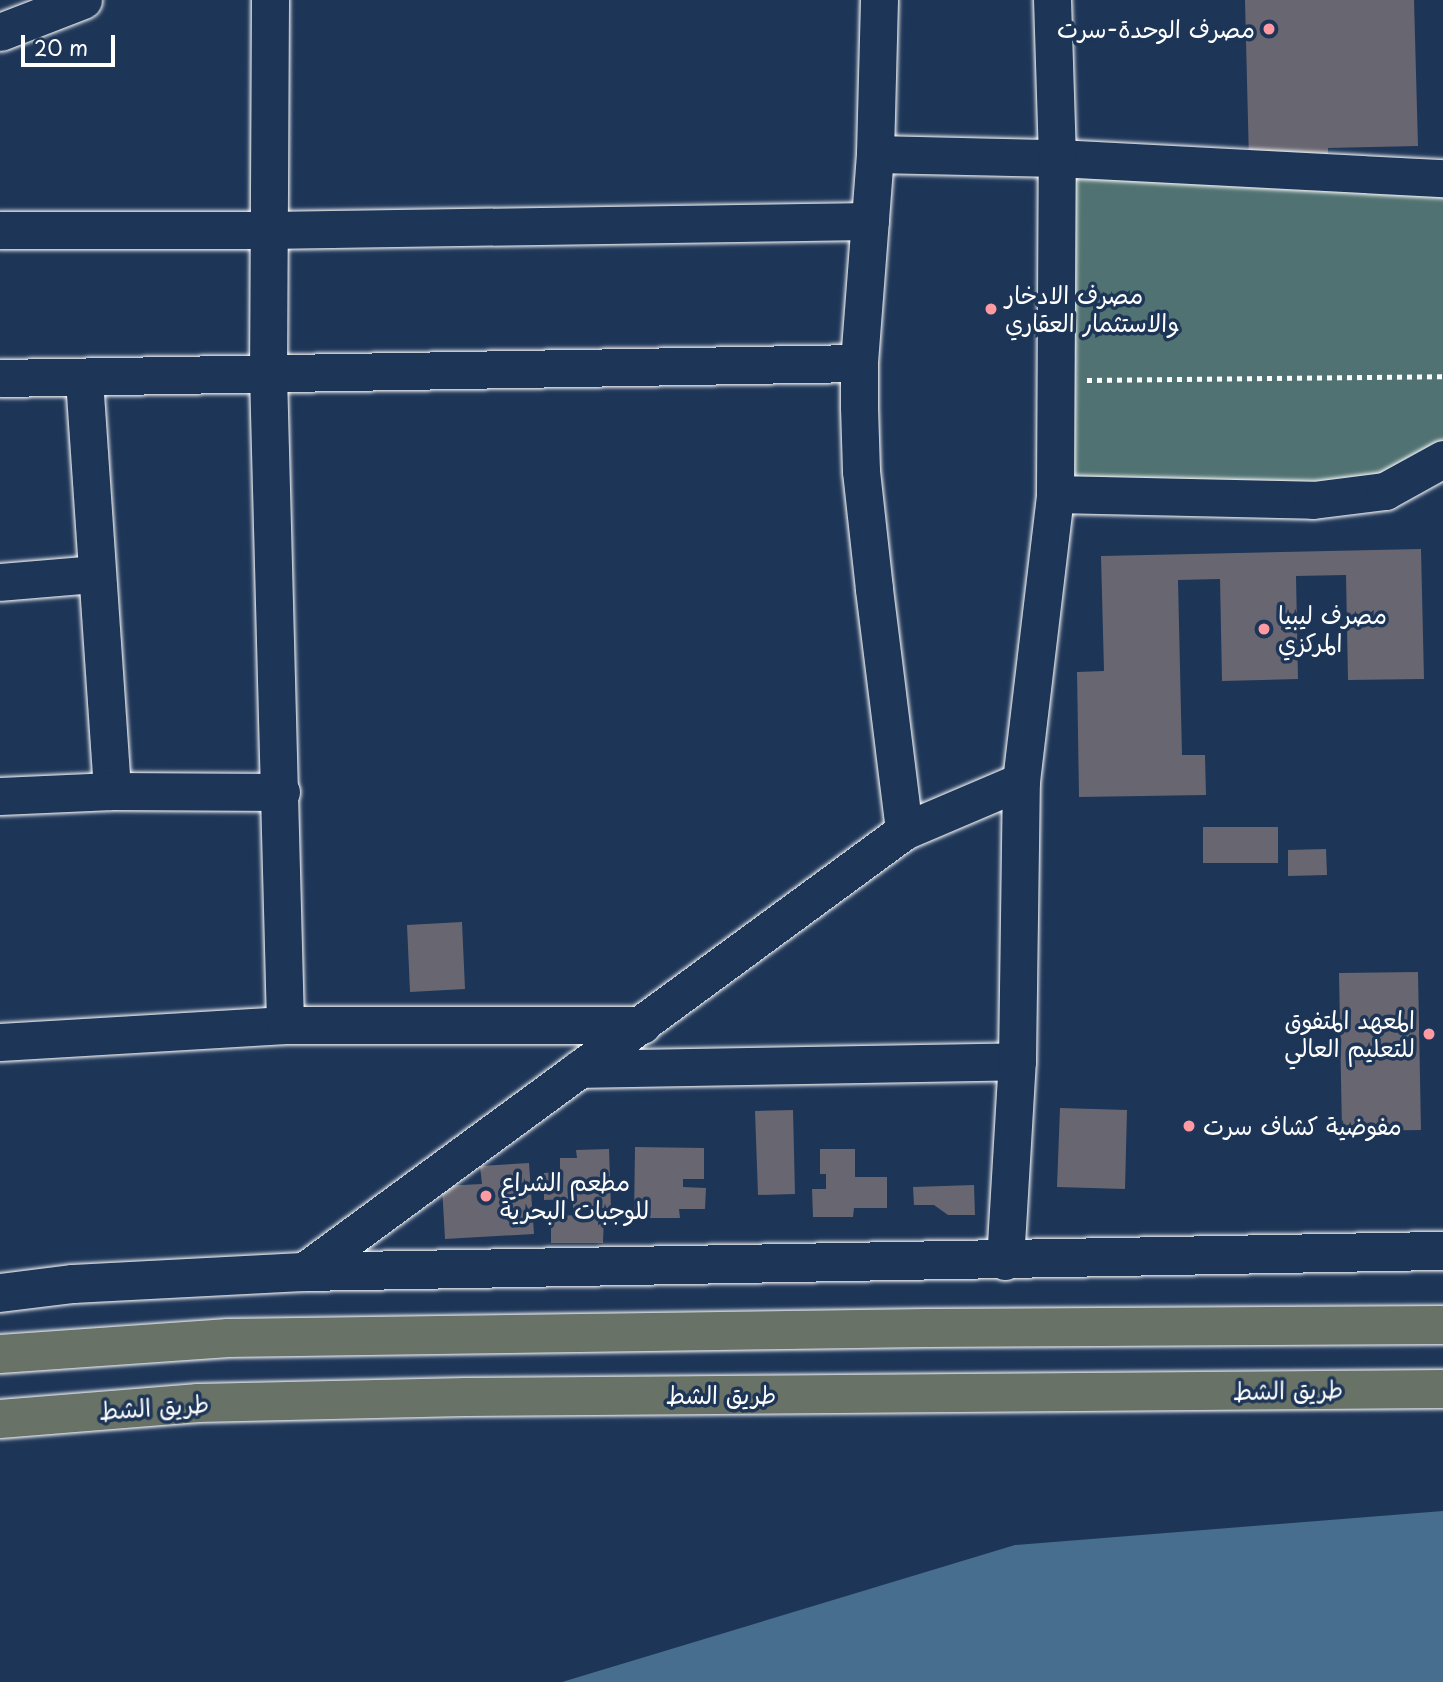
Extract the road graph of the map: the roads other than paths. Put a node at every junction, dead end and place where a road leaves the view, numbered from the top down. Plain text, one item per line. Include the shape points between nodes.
1 (83, 0) edge
2 (270, 0) edge
3 (879, 0) edge
4 (1052, 0) edge
5 (0, 33) edge
6 (875, 154) junction
7 (1057, 158) junction
8 (1443, 178) edge
9 (870, 221) junction
10 (0, 230) edge
11 (267, 230) junction
12 (859, 363) junction
13 (268, 374) junction
14 (0, 378) edge
15 (84, 379) junction
16 (1443, 458) edge
17 (1055, 494) junction
18 (96, 574) junction
19 (0, 582) edge
20 (1021, 781) junction
21 (112, 791) junction
22 (281, 792) junction
23 (0, 796) edge
24 (904, 831) junction
25 (285, 1025) junction
26 (642, 1025) junction
27 (0, 1042) edge
28 (1017, 1060) junction
29 (579, 1069) junction
30 (1443, 1251) edge
31 (1005, 1261) junction
32 (303, 1272) junction
33 (0, 1293) edge
34 (1443, 1325) edge
35 (0, 1354) edge
36 (1443, 1389) edge
37 (0, 1419) edge

1 - 5 street
2 - 11 street
3 - 6 street
4 - 7 street
6 - 7 street
6 - 9 street
7 - 8 street
7 - 17 street
9 - 11 street
9 - 12 street
10 - 11 street
11 - 13 street
12 - 13 street
12 - 24 street via 861,471
13 - 15 street
13 - 22 street
14 - 15 street
15 - 18 street
16 - 17 street via 1385,491 1313,500
17 - 20 street
18 - 19 street
18 - 21 street
20 - 24 street
20 - 28 street
21 - 22 street
21 - 23 street
22 - 25 street
24 - 26 street
25 - 26 street
25 - 27 street
26 - 29 street
28 - 29 street
28 - 31 street
29 - 32 street
30 - 31 street
31 - 32 street
32 - 33 street via 73,1284
34 - 35 main road via 228,1338
36 - 37 main road, طريق الشط via 439,1397 198,1403

